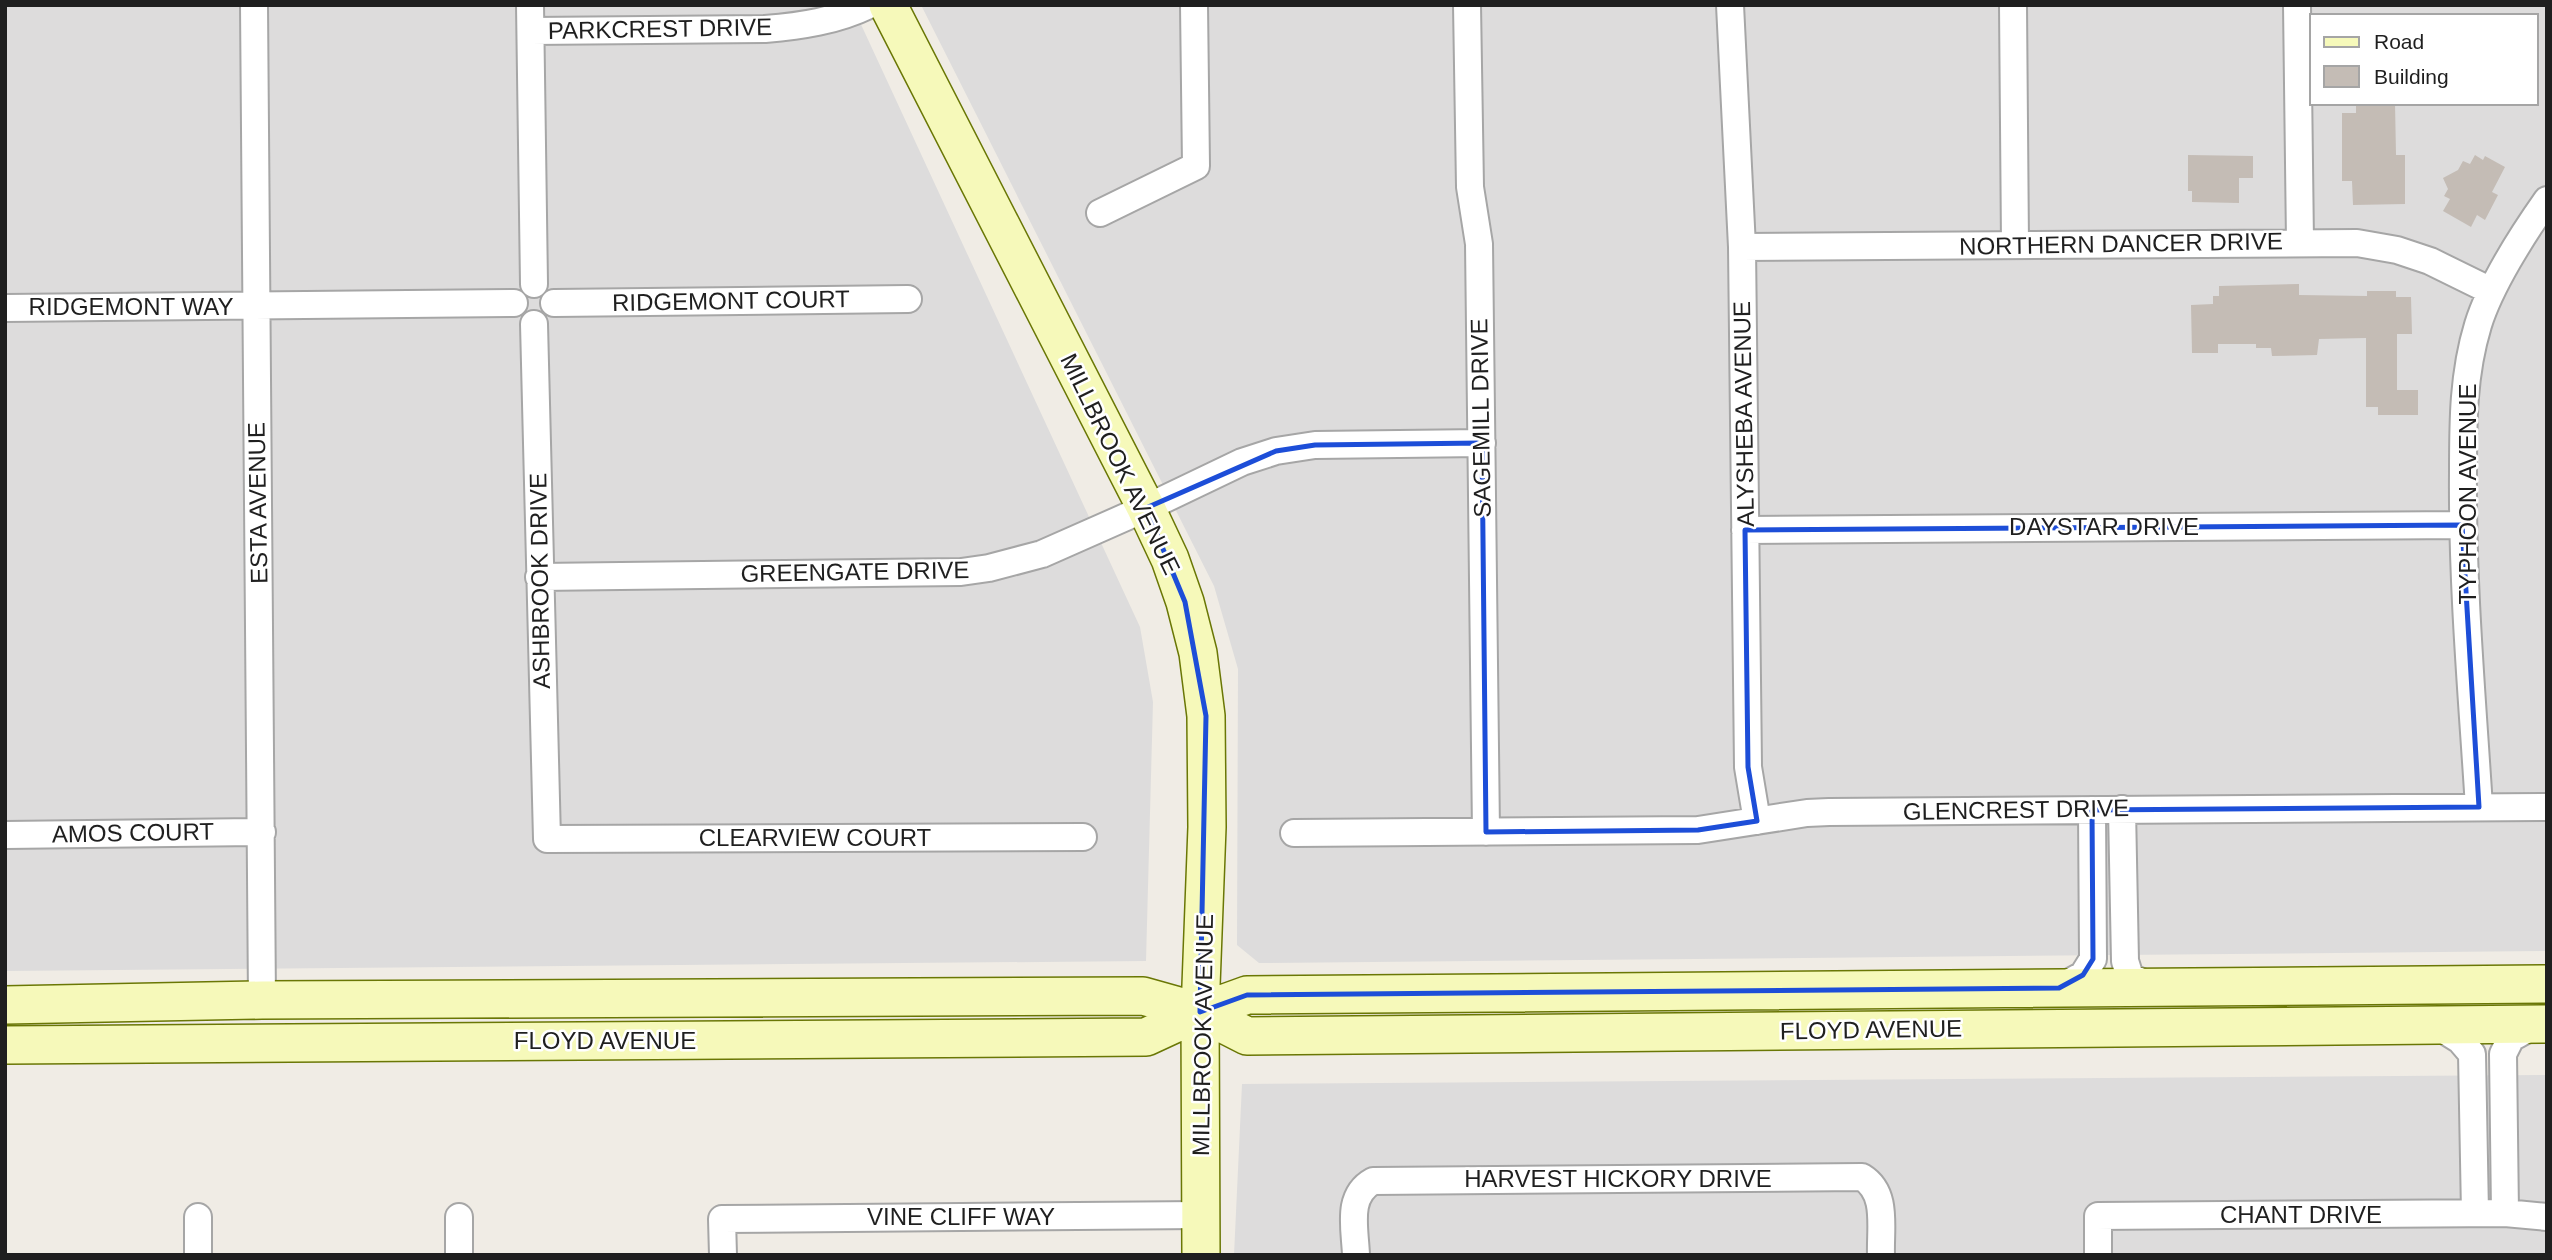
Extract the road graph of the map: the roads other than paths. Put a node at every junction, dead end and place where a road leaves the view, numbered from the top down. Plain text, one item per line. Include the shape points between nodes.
1 (254, 5) edge
2 (869, 5) edge
3 (888, 5) edge
4 (1194, 5) edge
5 (1467, 5) edge
6 (1730, 5) edge
7 (2013, 5) edge
8 (2297, 5) edge
9 (531, 18) edge
10 (2547, 200) edge
11 (1100, 213) dead end
12 (2300, 242) junction
13 (2015, 245) junction
14 (1742, 247) junction
15 (534, 284) junction
16 (2491, 291) junction
17 (908, 299) dead end
18 (513, 303) junction
19 (554, 303) junction
20 (256, 306) junction
21 (5, 308) edge
22 (534, 324) junction
23 (1482, 443) junction
24 (1146, 508) junction
25 (2462, 524) junction
26 (1745, 530) junction
27 (539, 577) junction
28 (2479, 807) junction
29 (2547, 807) edge
30 (2092, 810) junction
31 (2122, 810) junction
32 (1757, 821) junction
33 (262, 832) junction
34 (1486, 832) junction
35 (1294, 833) dead end
36 (5, 835) edge
37 (1083, 837) dead end
38 (547, 839) joint
39 (2547, 984) edge
40 (2154, 987) junction
41 (2059, 988) junction
42 (262, 1000) junction
43 (5, 1005) edge
44 (1200, 1012) junction
45 (2542, 1024) edge
46 (2436, 1025) junction
47 (5, 1045) edge
48 (2475, 1213) junction
49 (2505, 1213) junction
50 (1201, 1215) junction
51 (198, 1217) dead end
52 (459, 1217) dead end
53 (2547, 1217) edge
54 (198, 1255) edge
55 (459, 1255) edge
56 (723, 1255) edge
57 (1201, 1255) edge
58 (1356, 1255) edge
59 (1881, 1255) edge
60 (2098, 1255) edge

1 - 20 street, ESTA AVENUE
2 - 9 street, PARKCREST DRIVE via 800,26 765,29
3 - 24 street, MILLBROOK AVENUE
4 - 11 street via 1196,166
5 - 23 street, SAGEMILL DRIVE via 1470,187 1479,244
6 - 14 street, ALYSHEBA AVENUE
7 - 13 street
8 - 12 street
9 - 15 street
10 - 16 street, TYPHOON AVENUE
12 - 13 street, NORTHERN DANCER DRIVE
12 - 16 street, NORTHERN DANCER DRIVE via 2357,243 2397,250
13 - 14 street, NORTHERN DANCER DRIVE
14 - 26 street, ALYSHEBA AVENUE
15 - 18 street via 522,288
15 - 19 street via 547,289
16 - 25 street, TYPHOON AVENUE via 2470,356 2464,396
17 - 19 street, RIDGEMONT COURT
18 - 20 street
18 - 22 street via 519,318
19 - 22 street via 549,317
20 - 21 street, RIDGEMONT WAY
20 - 33 street, ESTA AVENUE
22 - 27 street, ASHBROOK DRIVE
23 - 24 street, GREENGATE DRIVE via 1315,445 1276,451 1242,462
23 - 34 street, SAGEMILL DRIVE
24 - 27 street, GREENGATE DRIVE via 1042,554 961,572
24 - 44 street, MILLBROOK AVENUE via 1185,602 1198,653 1206,716
25 - 26 street, DAYSTAR DRIVE
25 - 28 street, TYPHOON AVENUE
26 - 32 street, ALYSHEBA AVENUE via 1748,767
27 - 38 street, ASHBROOK DRIVE
28 - 29 street, GLENCREST DRIVE
28 - 31 street, GLENCREST DRIVE
30 - 31 street, GLENCREST DRIVE
30 - 32 street, GLENCREST DRIVE via 1829,812
30 - 41 street via 2093,959 2083,975
31 - 40 street via 2125,961 2130,977
32 - 34 street, GLENCREST DRIVE via 1698,830
33 - 36 street, AMOS COURT
33 - 42 street, ESTA AVENUE
34 - 35 street, GLENCREST DRIVE
37 - 38 street, CLEARVIEW COURT
39 - 40 street, FLOYD AVENUE
40 - 41 street, FLOYD AVENUE
41 - 44 street, FLOYD AVENUE via 1247,995
42 - 43 street, FLOYD AVENUE
42 - 44 street, FLOYD AVENUE via 1143,996
44 - 46 street, FLOYD AVENUE via 1247,1036
44 - 47 street, FLOYD AVENUE via 1146,1037
44 - 50 street, MILLBROOK AVENUE
45 - 46 street, FLOYD AVENUE
45 - 49 street via 2511,1038 2503,1054
46 - 48 street via 2472,1054
48 - 49 street, CHANT DRIVE
48 - 60 street, CHANT DRIVE via 2098,1216
49 - 53 street, CHANT DRIVE
50 - 56 street, VINE CLIFF WAY via 722,1219
50 - 57 street, MILLBROOK AVENUE
51 - 54 street
52 - 55 street
58 - 59 street, HARVEST HICKORY DRIVE via 1354,1203 1362,1187 1373,1181 1862,1177 1873,1184 1880,1198

